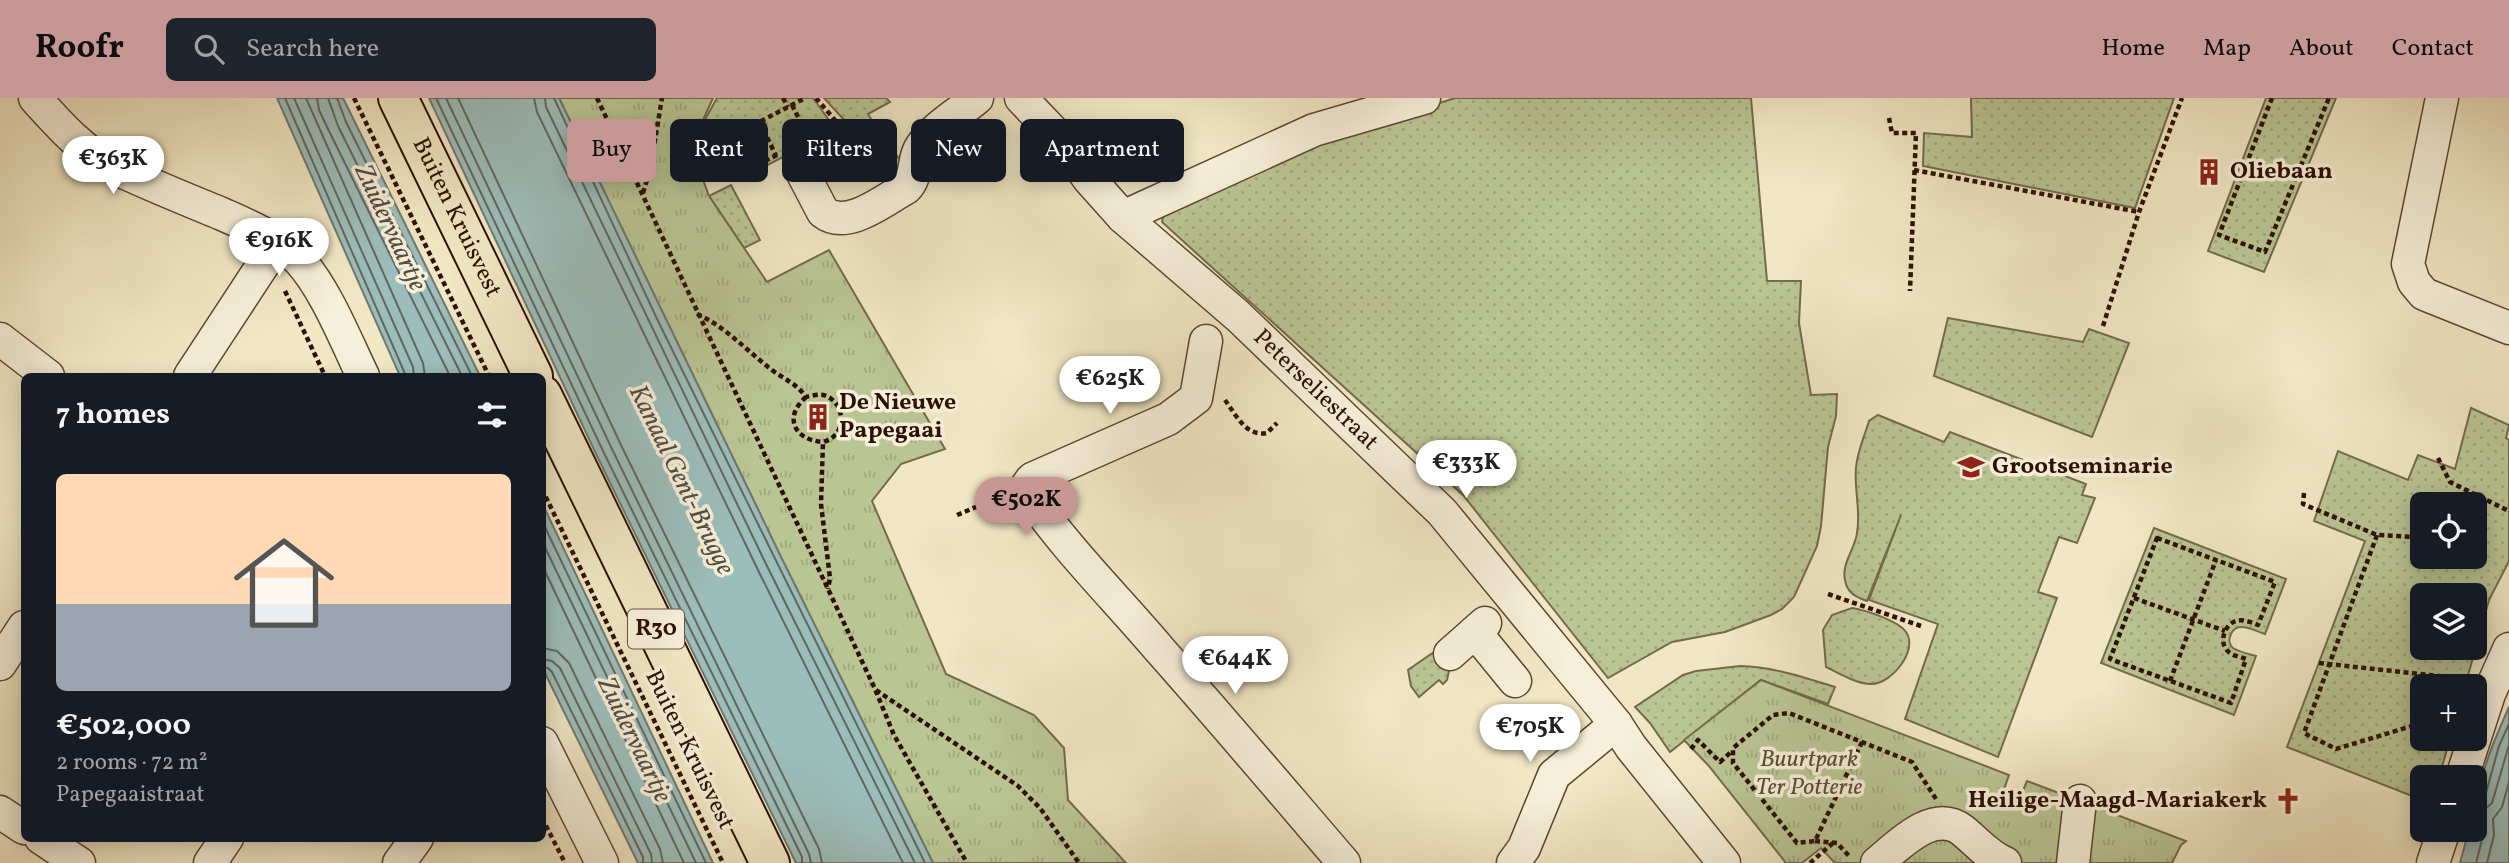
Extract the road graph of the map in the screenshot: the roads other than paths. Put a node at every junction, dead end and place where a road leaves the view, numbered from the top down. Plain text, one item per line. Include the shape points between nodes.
1 (35, 98) edge
2 (373, 98) edge
3 (398, 98) edge
4 (976, 98) edge
5 (1021, 98) edge
6 (1424, 98) edge
7 (2442, 98) edge
8 (802, 182) edge
9 (1123, 217) junction
10 (276, 249) junction
11 (2509, 328) edge
12 (0, 339) edge
13 (1204, 355) road end
14 (44, 373) edge
15 (192, 373) edge
16 (361, 373) edge
17 (507, 373) edge
18 (532, 373) edge
19 (546, 403) edge
20 (546, 456) edge
21 (1494, 616) junction
22 (21, 632) edge
23 (2509, 649) edge
24 (1450, 654) dead end
25 (0, 664) edge
26 (1515, 681) dead end
27 (1616, 724) junction
28 (546, 751) edge
29 (2466, 765) edge
30 (2080, 801) dead end
31 (0, 812) edge
32 (21, 826) edge
33 (47, 842) edge
34 (224, 842) edge
35 (414, 842) edge
36 (2440, 842) edge
37 (79, 863) edge
38 (209, 863) edge
39 (399, 863) edge
40 (602, 863) edge
41 (744, 863) edge
42 (770, 863) edge
43 (1344, 863) edge
44 (1513, 863) edge
45 (1724, 863) edge
46 (1877, 863) edge
47 (2005, 863) edge
48 (2073, 863) edge
49 (2433, 863) edge

1 - 10 street via 62,128 117,169 240,222
2 - 17 main road, Buiten Kruisvest
3 - 18 main road, Buiten Kruisvest
4 - 8 street via 921,146 911,183 856,215 828,216
5 - 9 street, Peterseliestraat
6 - 9 street via 1314,130
7 - 11 street via 2408,264 2424,294
9 - 21 street, Peterseliestraat via 1238,316 1432,502
10 - 15 street
10 - 16 street via 300,261
12 - 14 street
13 - 43 street via 1196,398 1168,419 1032,479 1027,492 1084,567
19 - 42 main road, Buiten Kruisvest / R30
20 - 41 main road, Buiten Kruisvest / R30
21 - 24 street
21 - 26 street
21 - 27 street, Peterseliestraat
22 - 25 street
23 - 29 street
27 - 44 street via 1554,775 1524,848
27 - 45 street, Peterseliestraat
28 - 40 street
30 - 48 street
31 - 32 street
33 - 37 street
34 - 38 street
35 - 39 street
36 - 49 street
46 - 47 street via 1916,830 1933,825 1960,828

